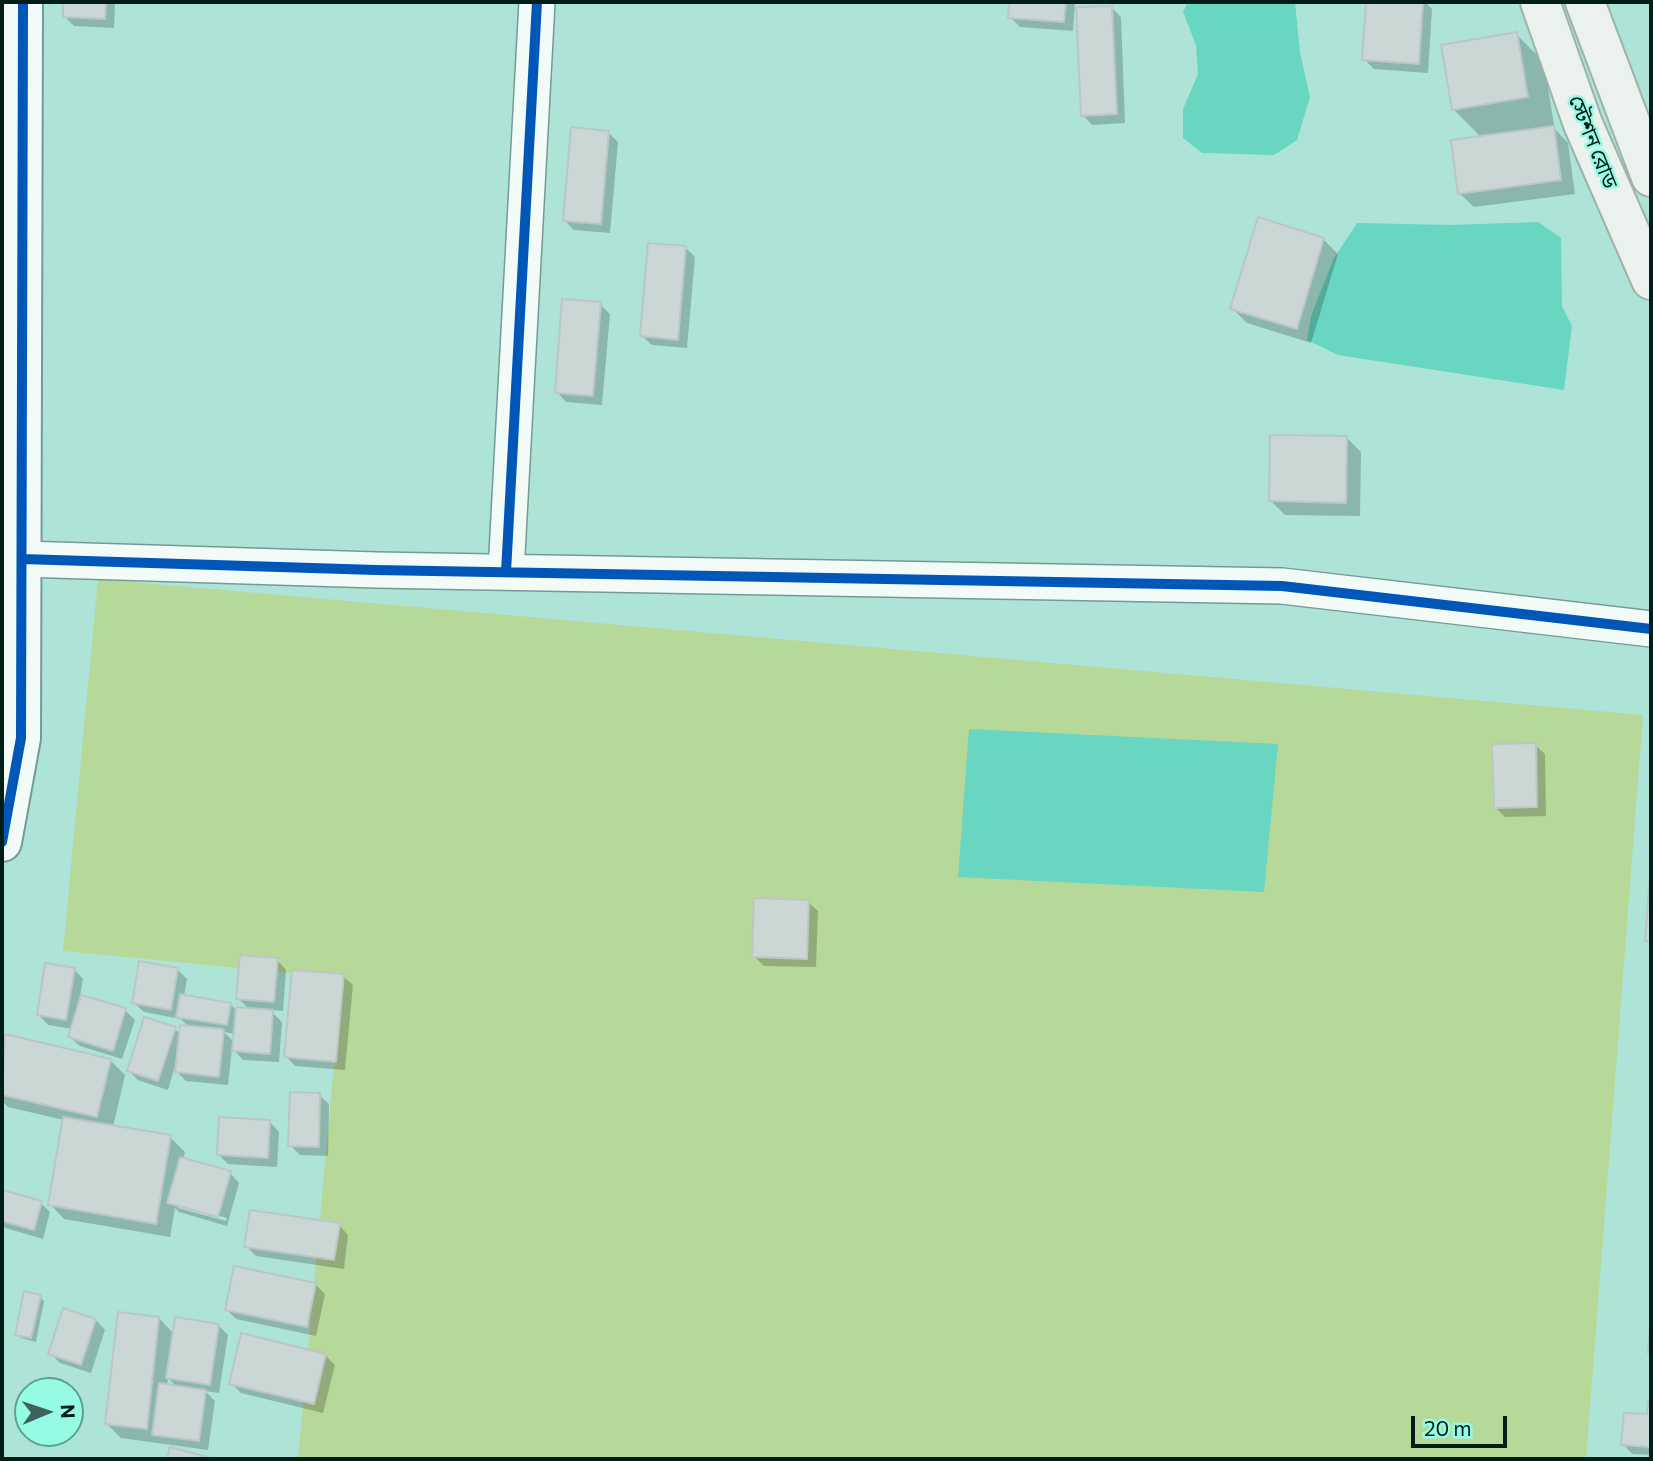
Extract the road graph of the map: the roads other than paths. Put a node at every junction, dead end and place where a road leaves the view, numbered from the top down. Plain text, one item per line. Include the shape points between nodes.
1 (23, 2) edge
2 (537, 2) edge
3 (1540, 2) edge
4 (1585, 2) edge
5 (1651, 177) edge
6 (1651, 280) edge
7 (22, 559) junction
8 (506, 572) junction
9 (1651, 629) edge
10 (11, 737) edge
11 (2, 842) edge

1 - 7 street
2 - 8 street
3 - 6 main road, স্টেশন রোড via 1583,124
4 - 5 main road, স্টেশন রোড
7 - 8 street
7 - 10 street
8 - 9 street via 1282,586
10 - 11 street

